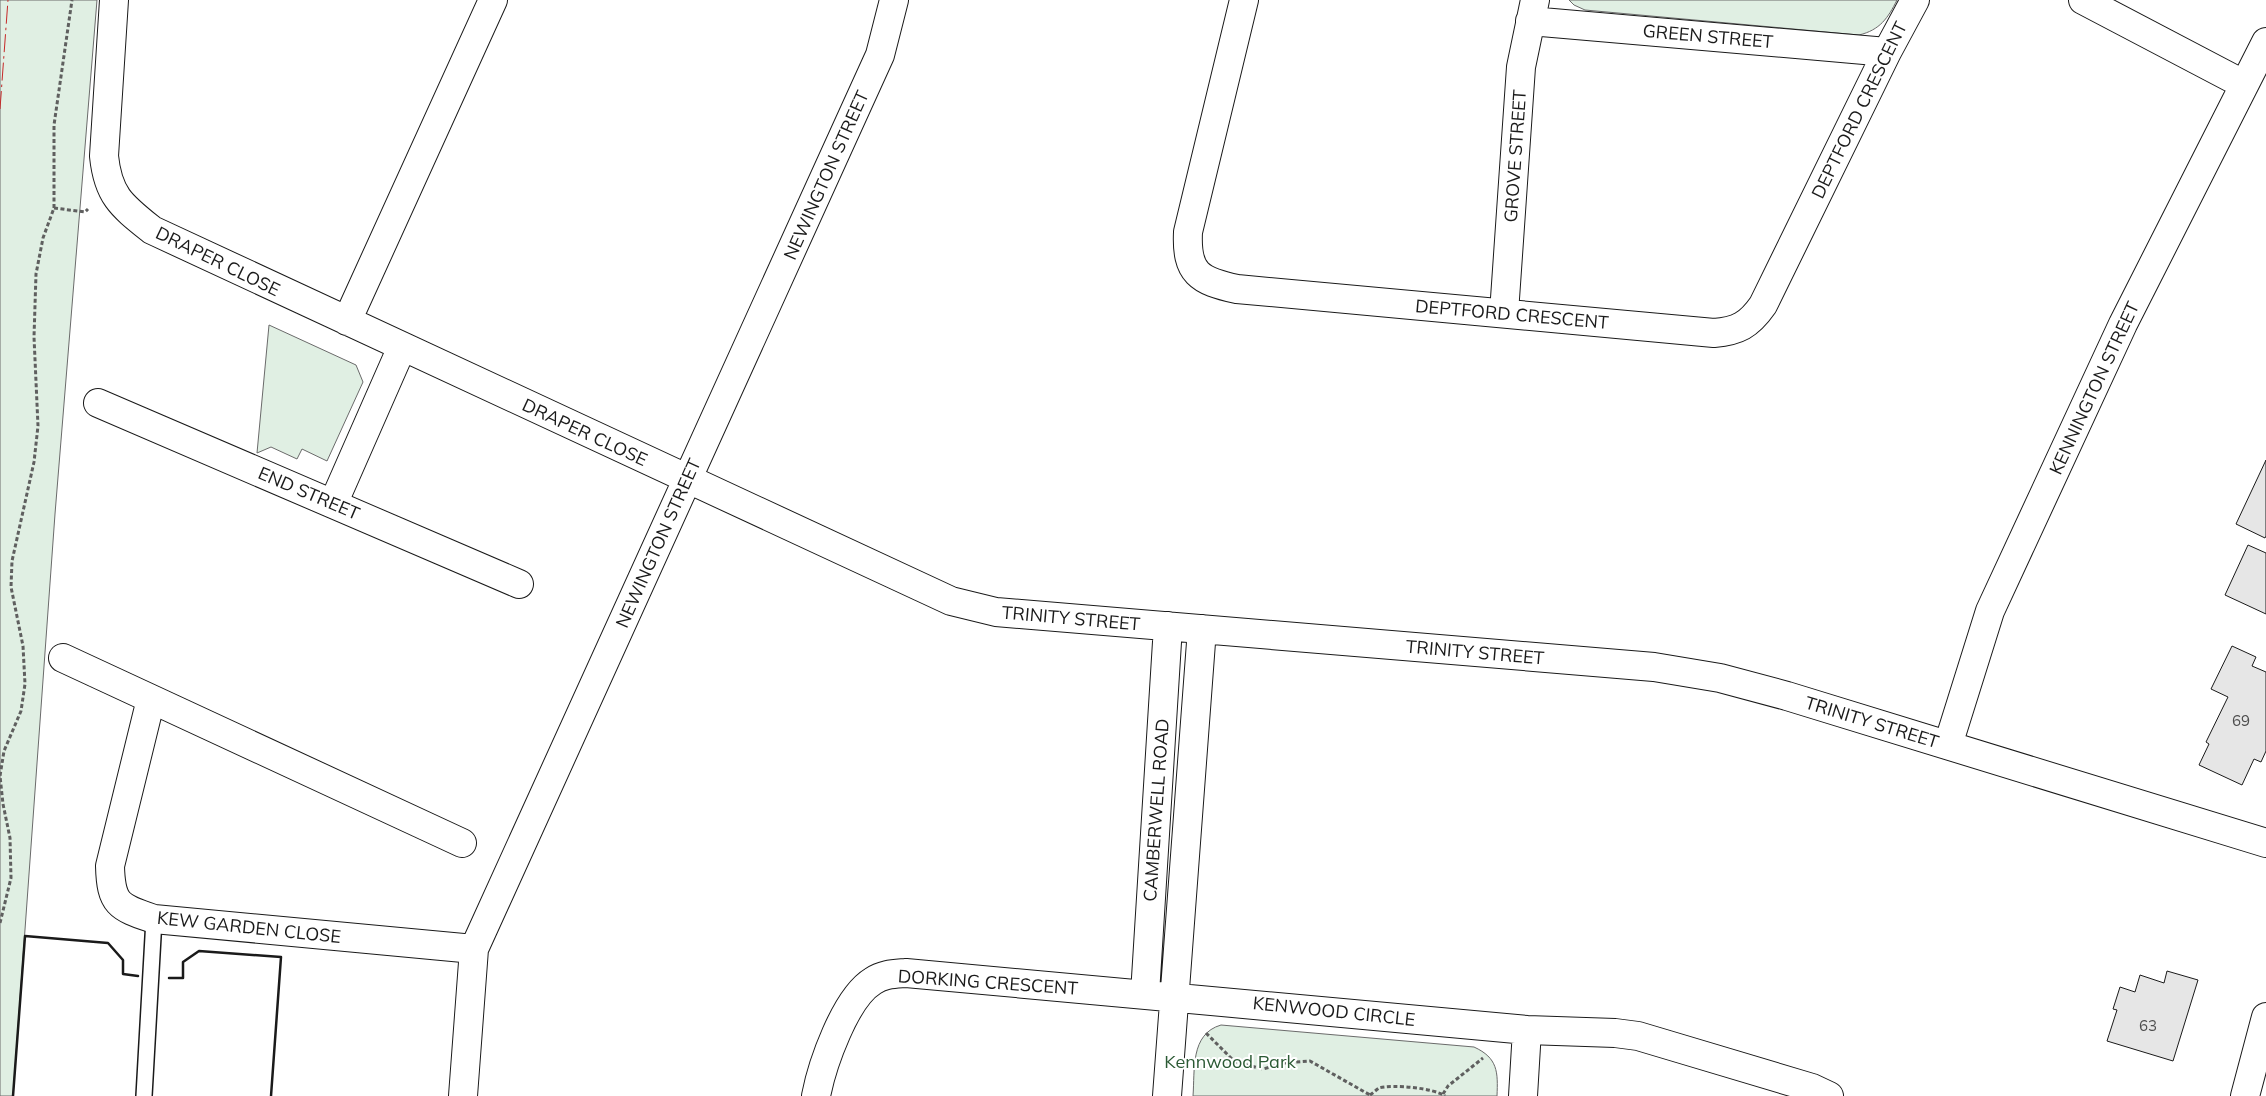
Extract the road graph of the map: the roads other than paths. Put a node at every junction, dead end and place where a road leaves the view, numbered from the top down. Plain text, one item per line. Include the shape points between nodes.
1 (114, 0) edge
2 (493, 0) edge
3 (894, 0) edge
4 (1244, 0) edge
5 (1915, 0) edge
6 (2082, 0) edge
7 (1532, 10) edge
8 (2266, 42) edge
9 (1887, 52) junction
10 (2243, 84) junction
11 (1504, 314) junction
12 (347, 321) junction
13 (402, 347) junction
14 (98, 403) dead end
15 (688, 478) junction
16 (333, 504) junction
17 (519, 584) dead end
18 (1168, 626) junction
19 (1202, 629) junction
20 (63, 658) dead end
21 (151, 699) junction
22 (1948, 745) junction
23 (462, 843) dead end
24 (2266, 843) edge
25 (154, 919) junction
26 (474, 950) junction
27 (1145, 994) junction
28 (1180, 996) junction
29 (2266, 1017) edge
30 (1527, 1030) junction
31 (144, 1096) edge
32 (463, 1096) edge
33 (816, 1096) edge
34 (1167, 1096) edge
35 (1523, 1096) edge
36 (1829, 1096) edge
37 (2245, 1096) edge

1 - 12 street, DRAPER CLOSE via 104,156 112,192 152,230
2 - 12 street
3 - 15 street, NEWINGTON STREET via 880,55
4 - 11 street, DEPTFORD CRESCENT via 1188,232 1187,251 1193,269 1201,278 1214,284 1237,289
5 - 9 street, DEPTFORD CRESCENT
6 - 10 street
7 - 9 street, GREEN STREET
7 - 11 street, GROVE STREET via 1521,67
8 - 10 street, KENNINGTON STREET
9 - 11 street, DEPTFORD CRESCENT via 1768,296 1754,318 1730,332 1714,333
10 - 22 street, KENNINGTON STREET via 2124,324 1990,611
12 - 13 street, DRAPER CLOSE
13 - 15 street, DRAPER CLOSE
13 - 16 street
14 - 16 street, END STREET
15 - 18 street, TRINITY STREET via 951,600 996,612
15 - 26 street, NEWINGTON STREET
16 - 17 street, END STREET
18 - 19 street, TRINITY STREET
18 - 27 street, CAMBERWELL ROAD
19 - 22 street, TRINITY STREET via 1654,667 1753,686
19 - 28 street, CAMBERWELL ROAD
20 - 21 street
21 - 23 street
21 - 25 street, KEW GARDEN CLOSE via 110,866 110,880 115,899 121,905
22 - 24 street, TRINITY STREET
25 - 26 street, KEW GARDEN CLOSE
25 - 31 lane
26 - 32 street, NEWINGTON STREET
27 - 28 street, DORKING CRESCENT
27 - 33 street, DORKING CRESCENT via 906,972 886,974 872,981 858,995 846,1015 828,1052
28 - 30 street, KENWOOD CIRCLE
28 - 34 street
29 - 37 street
30 - 35 street
30 - 36 street, KENWOOD CIRCLE via 1638,1036 1812,1088

